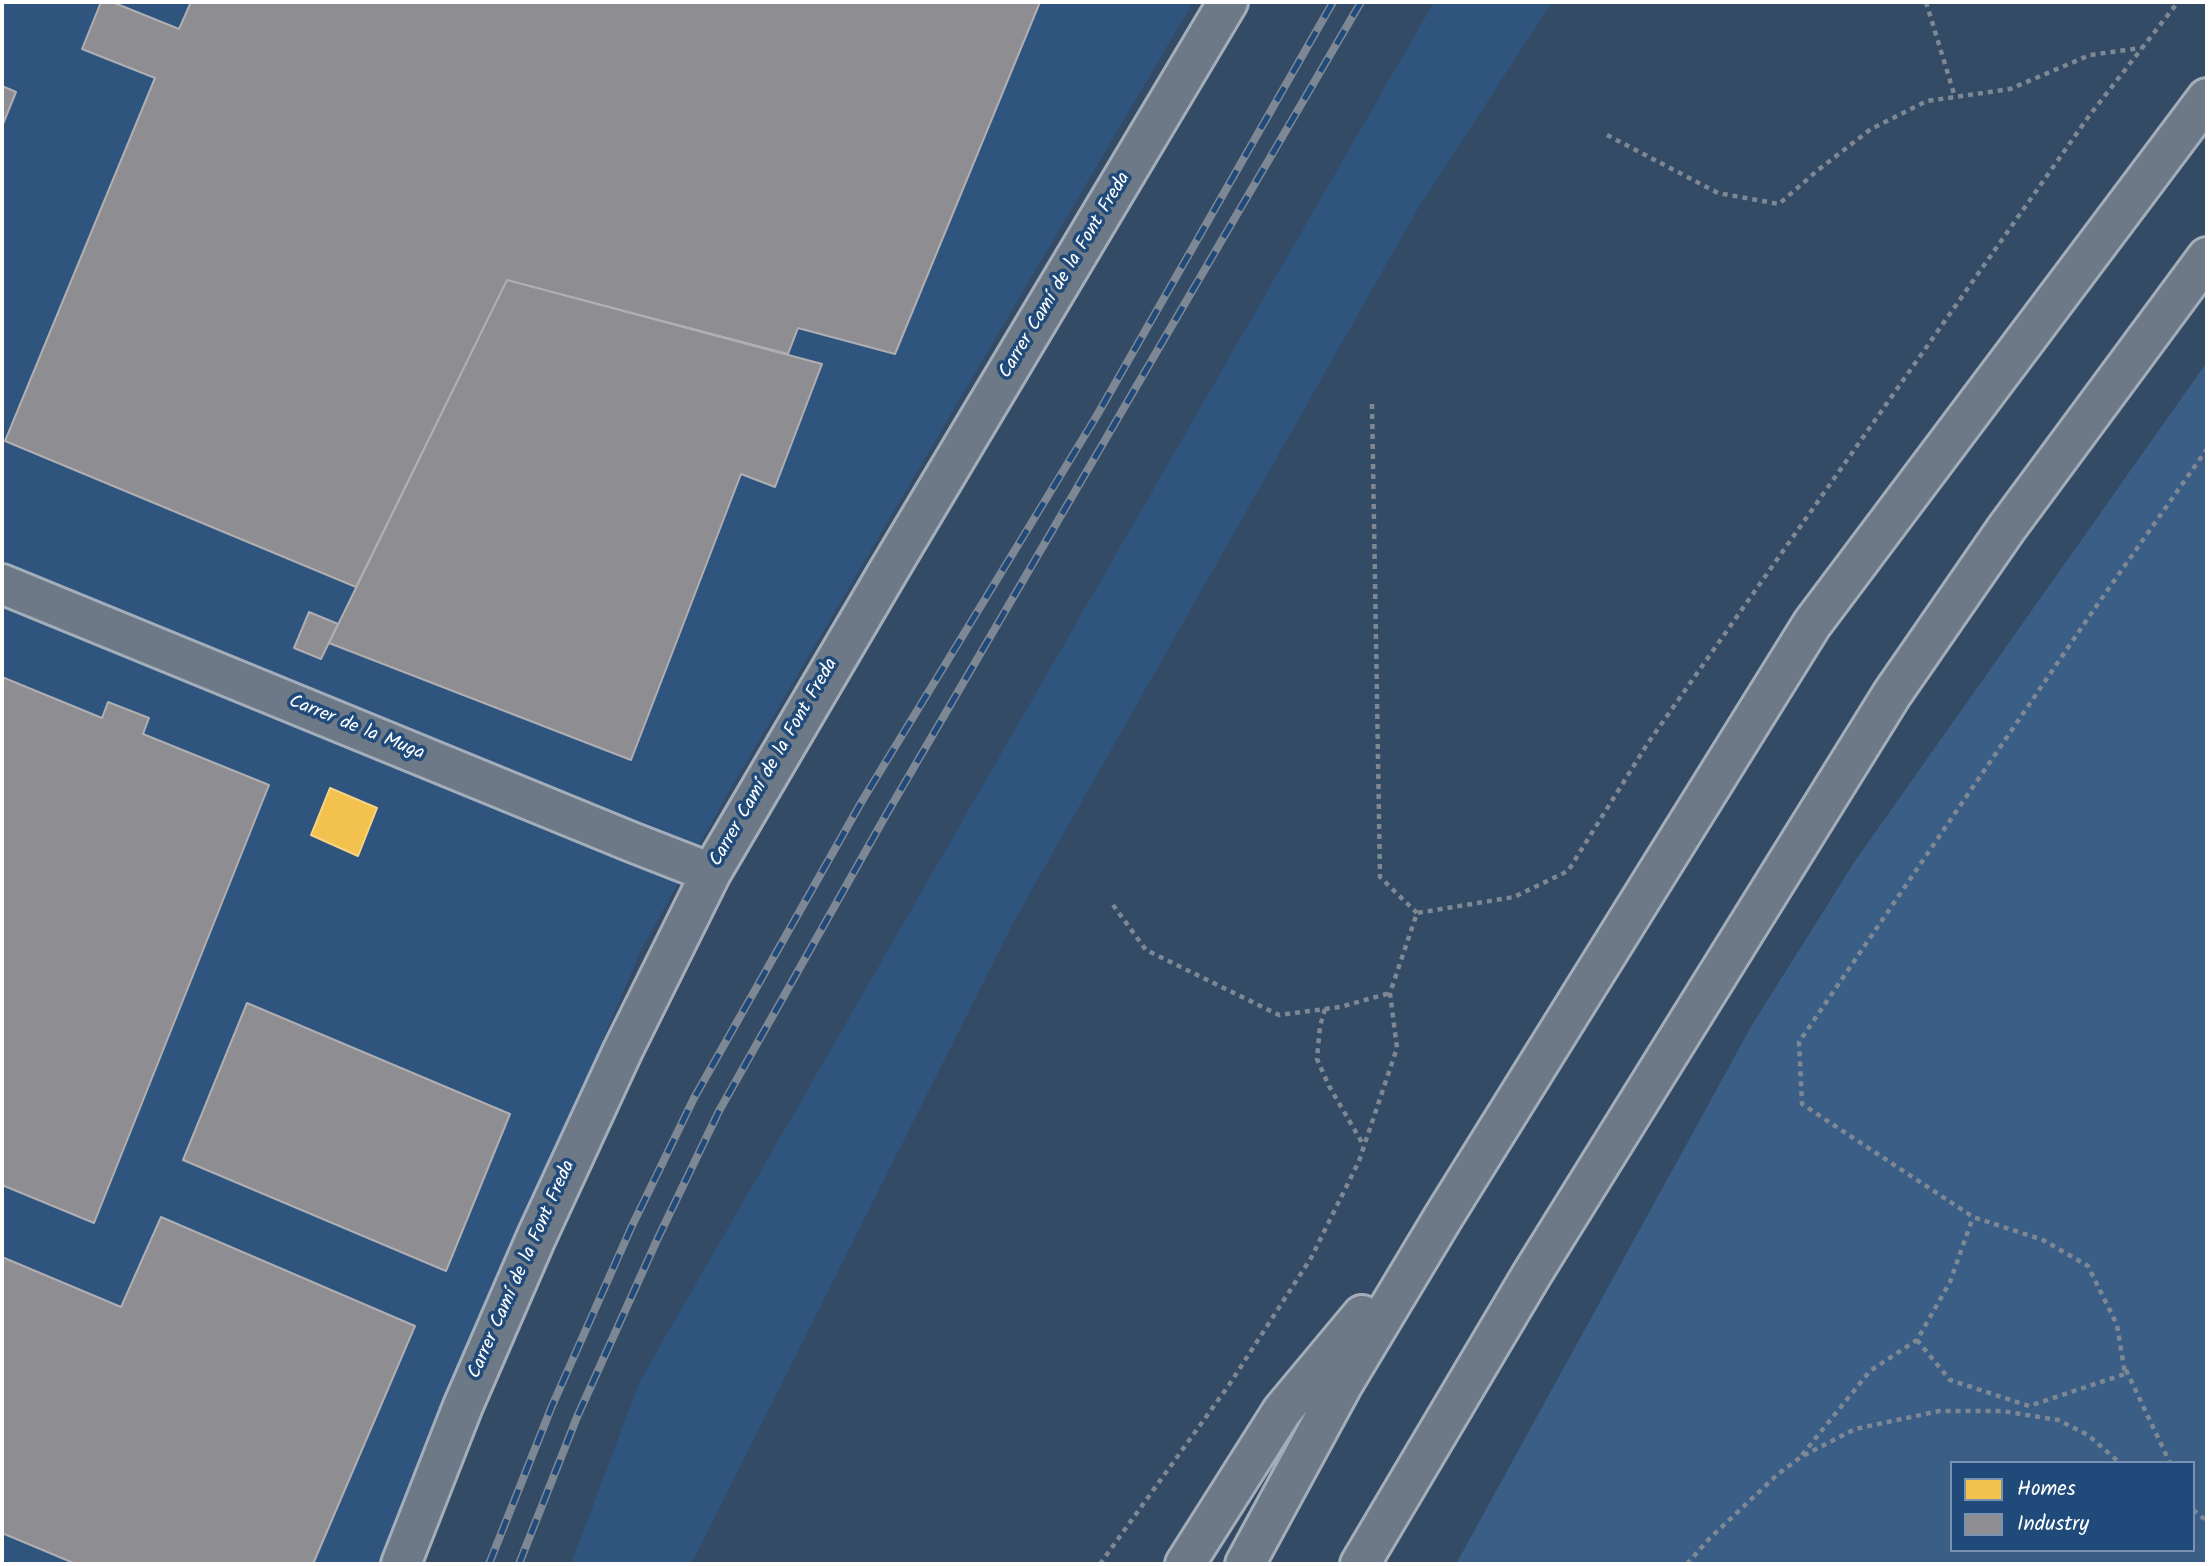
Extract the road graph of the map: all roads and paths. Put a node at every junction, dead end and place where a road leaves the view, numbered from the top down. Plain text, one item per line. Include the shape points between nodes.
1 (1228, 2) edge
2 (1926, 2) edge
3 (2178, 2) edge
4 (2142, 48) junction
5 (1955, 97) junction
6 (2207, 98) edge
7 (1607, 135) dead end
8 (2207, 257) edge
9 (1372, 404) dead end
10 (2207, 449) edge
11 (2, 584) edge
12 (711, 873) junction
13 (1113, 905) dead end
14 (1417, 913) junction
15 (1390, 993) junction
16 (1325, 1009) junction
17 (1364, 1146) junction
18 (1444, 1216) junction
19 (1972, 1217) junction
20 (1917, 1340) junction
21 (2124, 1366) junction
22 (1801, 1457) junction
23 (2118, 1461) edge
24 (2169, 1461) edge
25 (401, 1564) edge
26 (1100, 1564) edge
27 (1185, 1564) edge
28 (1245, 1564) edge
29 (1360, 1564) edge
30 (1687, 1564) edge

1 - 12 main road, Carrer Camí de la Font Freda
2 - 5 path
3 - 4 path
4 - 5 path via 2090,55 2010,89
4 - 14 path via 2089,116 1648,743 1568,871 1514,897
5 - 7 path via 1927,102 1871,129 1779,204 1718,193
6 - 18 main road via 1812,624
8 - 29 main road via 2006,529 1892,694 1532,1274
9 - 14 path via 1380,877
10 - 19 path via 1799,1042 1802,1104
11 - 12 main road, Carrer de la Muga
12 - 25 main road, Carrer Camí de la Font Freda via 536,1238
13 - 16 path via 1146,950 1279,1015
14 - 15 path
15 - 16 path
15 - 17 path via 1397,1048
16 - 17 path via 1317,1059
17 - 26 path via 1311,1258 1229,1385
18 - 27 main road via 1282,1411
18 - 28 main road via 1343,1384
19 - 20 path via 1950,1282
19 - 21 path via 2043,1240 2088,1266 2117,1325
20 - 21 path via 1950,1380 2029,1406 2125,1374
20 - 22 path via 1870,1371
21 - 24 path
22 - 23 path via 1855,1429 1939,1411 2002,1410 2058,1420 2088,1435
22 - 30 path via 1768,1483

